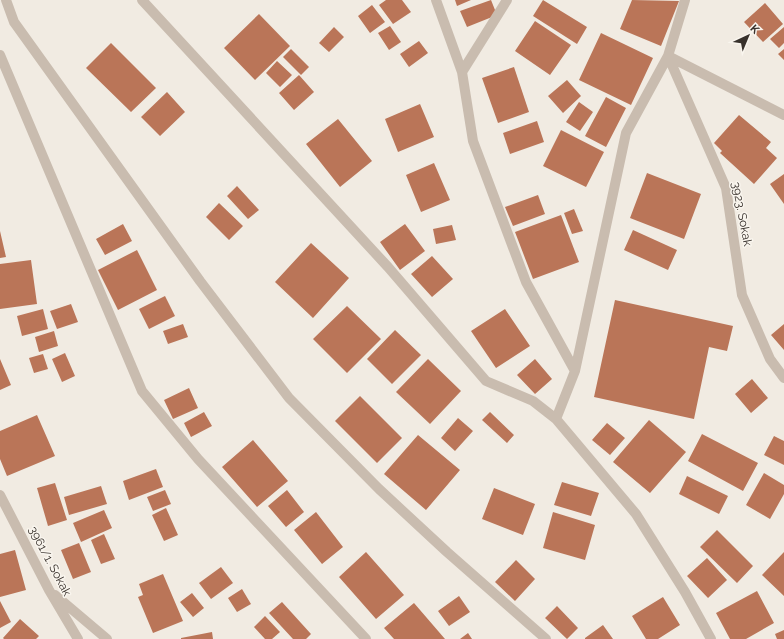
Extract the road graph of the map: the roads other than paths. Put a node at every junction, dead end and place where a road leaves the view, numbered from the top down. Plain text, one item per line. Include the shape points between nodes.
1 (6, 0) edge
2 (142, 0) edge
3 (436, 0) edge
4 (507, 0) edge
5 (685, 0) edge
6 (0, 55) edge
7 (668, 56) junction
8 (462, 72) junction
9 (784, 115) edge
10 (575, 371) junction
11 (784, 378) edge
12 (556, 419) junction
13 (0, 495) edge
14 (49, 590) junction
15 (78, 639) edge
16 (107, 639) edge
17 (366, 639) edge
18 (546, 639) edge
19 (711, 639) edge

1 - 18 street via 18,28 195,274 289,398 447,552
2 - 12 street via 388,267 486,381 533,401
3 - 8 street
4 - 8 street
5 - 7 street
6 - 17 street via 142,391 198,459
7 - 9 street
7 - 10 street via 626,133
7 - 11 street, 3923. Sokak via 726,188 742,294 770,359
8 - 10 street via 473,141 526,282
10 - 12 street
12 - 19 street via 636,514
13 - 14 street, 3961/1. Sokak
14 - 15 street, 3961/1. Sokak
14 - 16 street

